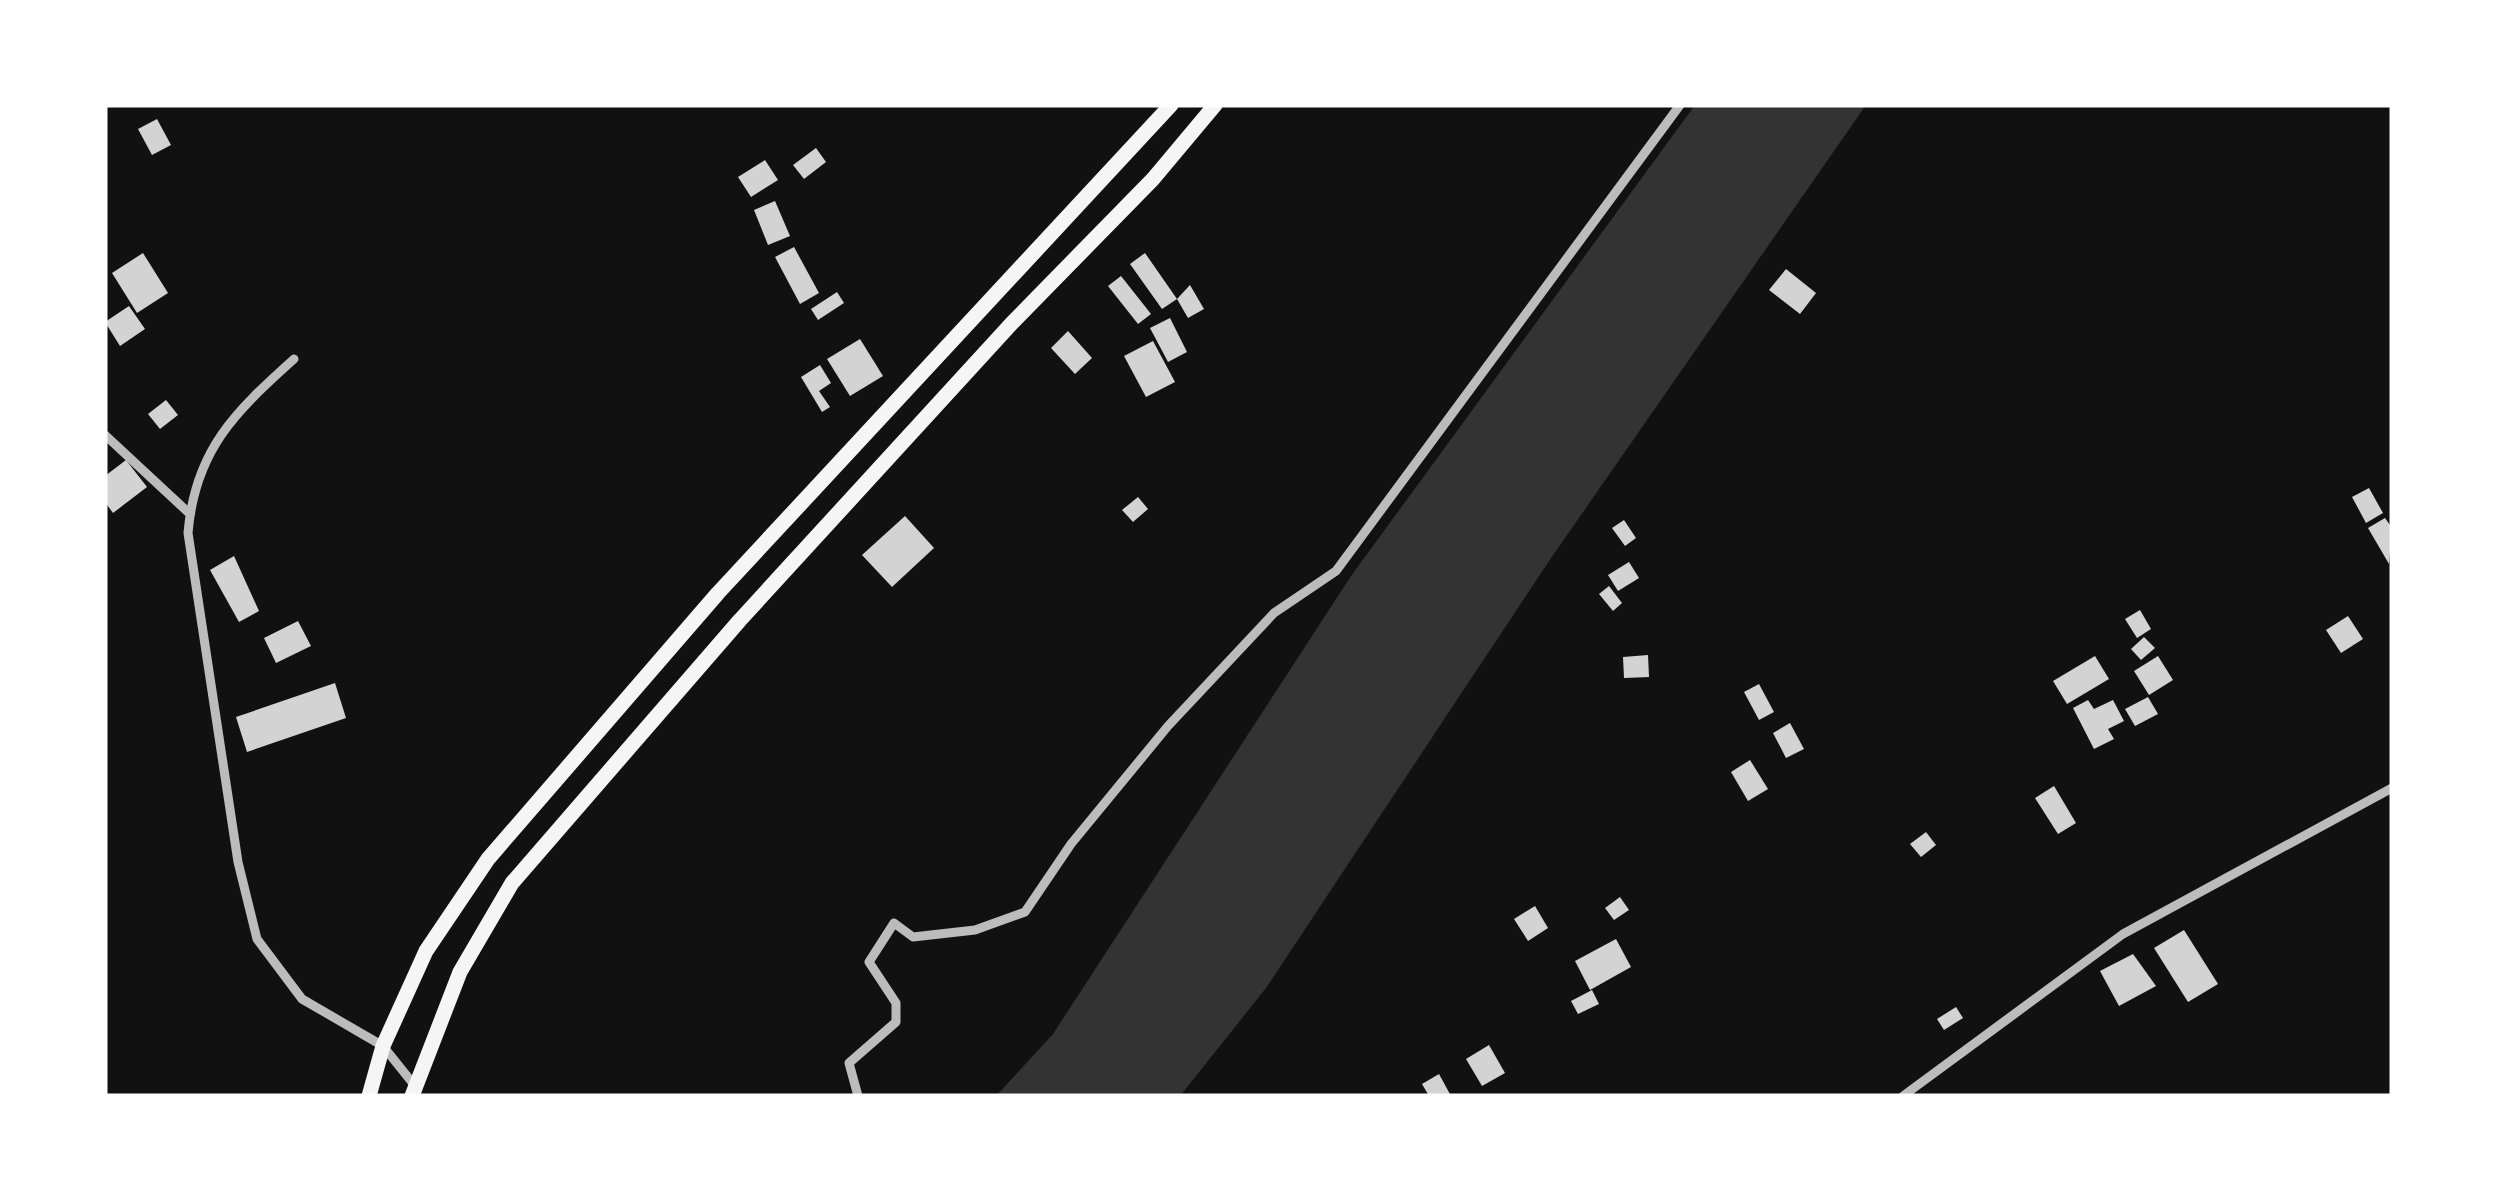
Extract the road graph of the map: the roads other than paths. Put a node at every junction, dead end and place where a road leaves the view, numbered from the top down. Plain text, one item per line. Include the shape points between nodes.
1 (1171, 105) edge
2 (1215, 105) edge
3 (1680, 105) edge
4 (294, 359) dead end
5 (105, 435) edge
6 (190, 514) junction
7 (2392, 788) edge
8 (383, 1046) junction
9 (413, 1091) edge
10 (369, 1096) edge
11 (858, 1096) edge
12 (1903, 1096) edge

1 - 8 highway via 718,593 488,858 426,951
2 - 9 highway via 740,620 512,883 460,972
3 - 11 street via 1336,571 1274,614 1168,726 1025,912 976,930 913,937 894,924 868,962 896,1003 896,1022 848,1064
4 - 6 street via 212,443
5 - 6 street
6 - 8 street via 238,862 257,939 302,999
7 - 12 street via 2123,934
8 - 9 street
8 - 10 highway

